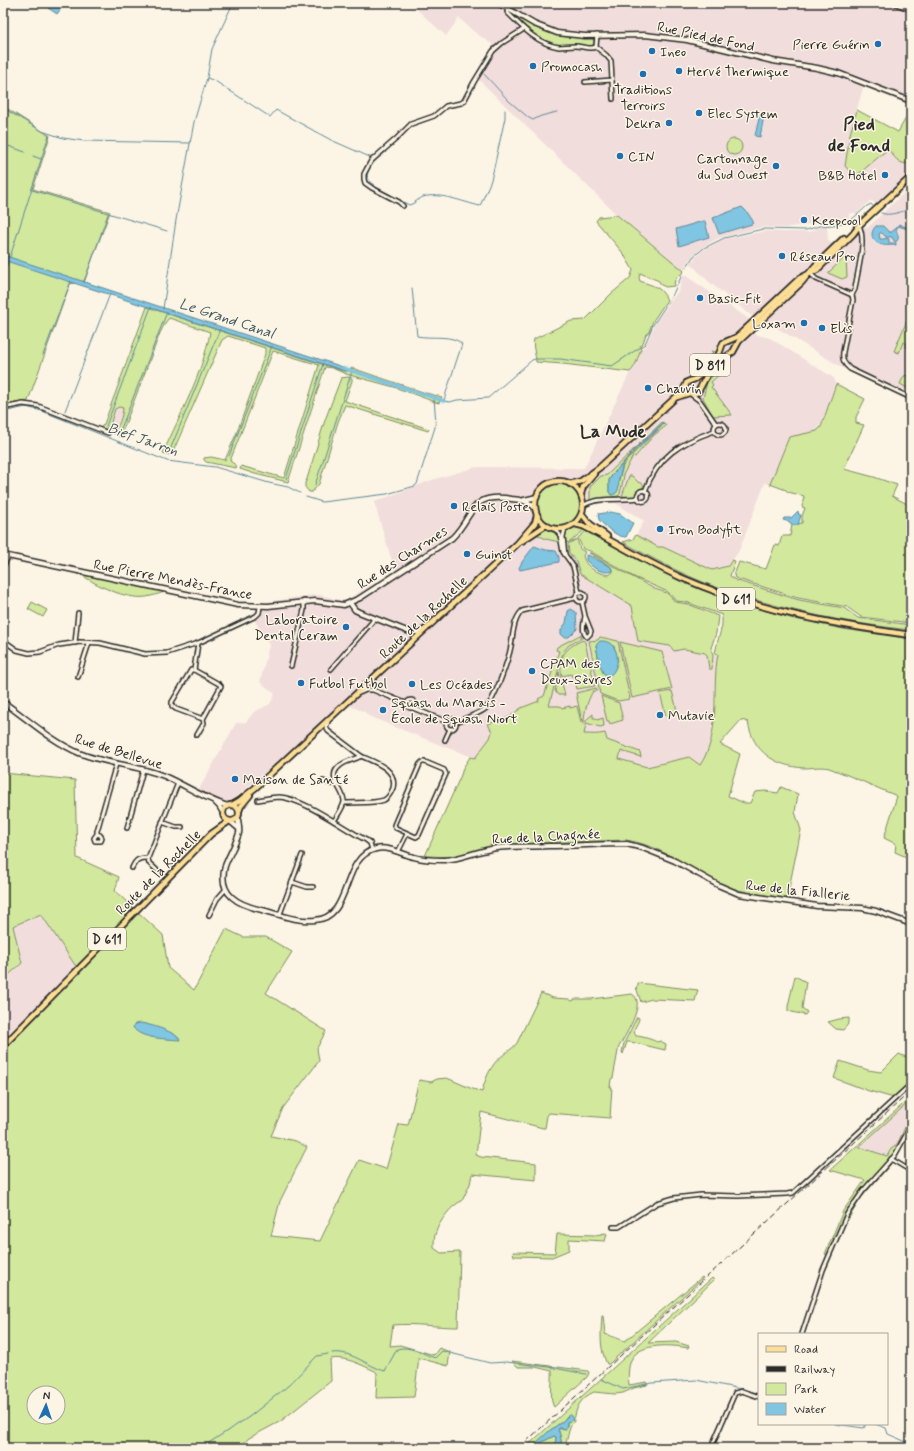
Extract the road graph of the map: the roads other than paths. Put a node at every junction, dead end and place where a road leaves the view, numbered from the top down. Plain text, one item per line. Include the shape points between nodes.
1 (498, 3) edge
2 (894, 3) edge
3 (508, 9) junction
4 (911, 10) edge
5 (524, 29) junction
6 (597, 35) junction
7 (596, 47) junction
8 (612, 80) junction
9 (585, 82) dead end
10 (613, 98) dead end
11 (911, 101) edge
12 (911, 177) edge
13 (403, 206) dead end
14 (859, 226) junction
15 (810, 272) junction
16 (852, 295) junction
17 (730, 340) junction
18 (735, 346) junction
19 (685, 387) junction
20 (700, 390) junction
21 (690, 394) junction
22 (911, 398) edge
23 (674, 399) junction
24 (700, 401) junction
25 (3, 408) edge
26 (716, 424) junction
27 (714, 431) junction
28 (108, 433) dead end
29 (599, 468) junction
30 (570, 484) junction
31 (645, 491) junction
32 (581, 494) junction
33 (537, 497) junction
34 (638, 498) junction
35 (521, 500) junction
36 (583, 506) junction
37 (535, 508) junction
38 (582, 514) junction
39 (538, 515) junction
40 (574, 524) junction
41 (546, 525) junction
42 (565, 528) junction
43 (555, 529) junction
44 (517, 544) junction
45 (3, 555) edge
46 (565, 555) junction
47 (8, 557) junction
48 (3, 567) edge
49 (579, 592) junction
50 (576, 598) junction
51 (304, 601) junction
52 (582, 602) junction
53 (350, 603) junction
54 (260, 607) junction
55 (78, 613) dead end
56 (584, 616) junction
57 (374, 618) junction
58 (426, 628) junction
59 (911, 634) edge
60 (3, 640) edge
61 (89, 642) junction
62 (75, 643) junction
63 (198, 643) junction
64 (291, 666) dead end
65 (331, 669) dead end
66 (194, 670) junction
67 (78, 677) dead end
68 (356, 695) junction
69 (3, 702) edge
70 (408, 704) junction
71 (413, 708) junction
72 (203, 719) junction
73 (329, 719) junction
74 (447, 722) junction
75 (456, 722) junction
76 (450, 729) junction
77 (197, 736) dead end
78 (445, 740) dead end
79 (361, 756) junction
80 (116, 764) junction
81 (143, 770) junction
82 (322, 781) dead end
83 (178, 783) junction
84 (336, 783) junction
85 (255, 788) junction
86 (213, 800) junction
87 (258, 800) dead end
88 (344, 803) junction
89 (230, 805) junction
90 (239, 812) junction
91 (222, 814) junction
92 (238, 818) junction
93 (334, 821) junction
94 (162, 822) junction
95 (230, 822) junction
96 (182, 827) dead end
97 (127, 828) dead end
98 (239, 830) junction
99 (97, 834) dead end
100 (211, 834) junction
101 (407, 834) junction
102 (372, 850) junction
103 (398, 852) junction
104 (302, 855) dead end
105 (665, 857) joint
106 (148, 858) junction
107 (132, 868) dead end
108 (160, 873) dead end
109 (292, 882) junction
110 (313, 887) dead end
111 (226, 889) junction
112 (280, 914) junction
113 (209, 915) dead end
114 (911, 924) edge
115 (3, 1046) edge
116 (911, 1084) edge
117 (911, 1126) edge
118 (891, 1159) junction
119 (911, 1171) edge
120 (613, 1227) dead end
121 (802, 1333) edge
122 (758, 1397) edge
123 (711, 1448) edge

1 - 3 street, Rue Pied de Fond
2 - 4 street
3 - 5 street via 507,12
3 - 6 street, Rue Pied de Fond via 552,32
5 - 7 street via 554,46
5 - 13 street via 493,51 464,101 446,106 434,116 411,124 371,161 364,174 365,182
6 - 7 street
6 - 11 street, Rue Pied de Fond via 639,34 695,42 773,61 823,69
7 - 8 street via 611,61
8 - 9 street
8 - 10 street
12 - 14 main road, D 811
14 - 15 main road, D 811
14 - 15 main road, D 811 via 817,270
14 - 16 street via 862,240
15 - 16 street via 816,279
15 - 17 main road, D 811 via 800,278 738,337
15 - 18 main road, D 811
16 - 22 street via 842,356 844,362 850,368
17 - 18 main road, D 811
17 - 19 main road, D 811 via 723,343 718,356 705,371 687,382
18 - 20 main road, D 811 via 733,352 707,375
19 - 21 main road, D 811
19 - 23 main road, D 811
20 - 21 main road, D 811
20 - 24 street
21 - 23 main road, D 811
21 - 24 street
23 - 29 main road, D 811
24 - 26 street
25 - 28 street via 23,404 38,406
26 - 27 street
26 - 27 street via 723,424 726,431 720,436
27 - 31 street via 690,440 670,453 656,468
29 - 30 main road, D 811 via 581,481
29 - 32 main road, D 811 via 583,487
30 - 32 main road
30 - 33 main road via 562,481 553,482 541,489
31 - 34 street via 640,492
31 - 34 street via 648,494 647,500 642,502
32 - 36 main road
33 - 35 street, Rue des Charmes
33 - 37 main road
34 - 36 street via 600,501
35 - 37 street, Rue des Charmes
35 - 53 street, Rue des Charmes via 497,498 480,503 471,511 452,538
36 - 38 main road
37 - 39 main road
38 - 40 main road
38 - 59 main road, D 611 via 590,524 649,559 684,576 734,595 824,620
39 - 41 main road
39 - 44 main road, Route de la Rochelle via 535,523
40 - 42 main road
40 - 59 main road, D 611 via 583,526 672,573 745,602 823,622
41 - 43 main road
41 - 44 main road, Route de la Rochelle
42 - 43 main road
42 - 46 street
43 - 46 street
44 - 58 main road, Route de la Rochelle
45 - 47 street, Rue Pierre Mendès-France
46 - 49 street via 573,566
47 - 48 street
47 - 54 street, Rue Pierre Mendès-France via 229,603
49 - 50 street
49 - 52 street via 586,596
50 - 52 street
50 - 75 street via 522,611 519,614 507,659 488,705 483,710
51 - 53 street, Rue Pierre Mendès-France via 340,605
51 - 54 street, Rue Pierre Mendès-France
51 - 64 street
52 - 56 street
53 - 57 street via 356,611
54 - 63 street via 256,616
55 - 62 street
56 - 56 street via 584,630 587,637 591,631
57 - 58 street via 411,631 418,632
57 - 65 street
58 - 68 main road, Route de la Rochelle
60 - 62 street via 17,650 29,653
61 - 62 street
61 - 63 street via 145,654 167,653
61 - 67 street
63 - 66 street
66 - 72 street via 221,686
66 - 72 street via 187,674 172,704 176,709
68 - 70 street via 373,690
68 - 73 main road, Route de la Rochelle
69 - 80 street, Rue de Bellevue via 63,745 79,753
70 - 71 street
70 - 71 street via 409,701 414,701
71 - 74 street
72 - 77 street via 204,723
73 - 79 street via 326,725 328,730
73 - 85 main road, Route de la Rochelle
74 - 75 street via 452,719
74 - 76 street
75 - 76 street via 456,727
76 - 78 street
79 - 84 street via 338,767 335,774
79 - 88 street via 387,769 393,777 392,790 387,798 380,801
80 - 81 street, Rue de Bellevue
80 - 99 street
81 - 83 street, Rue de Bellevue
81 - 97 street
82 - 84 street
83 - 86 street, Rue de Bellevue
83 - 94 street
84 - 88 street via 343,794
85 - 89 main road, Route de la Rochelle
85 - 90 main road, Route de la Rochelle
86 - 89 street, Rue de Bellevue
86 - 91 street, Rue de Bellevue
87 - 93 street via 287,798
88 - 93 street
89 - 90 main road via 236,807
89 - 91 main road
90 - 92 main road
91 - 95 main road
91 - 100 main road, D 611 via 220,822
92 - 95 main road
92 - 98 street
93 - 102 street via 368,841
94 - 96 street
94 - 106 street
95 - 98 street
95 - 100 main road, D 611
98 - 111 street via 224,871
100 - 115 main road, Route de la Rochelle / D 611
101 - 101 street via 416,837 418,835 445,775 444,770 425,762 420,764 394,823 395,828
101 - 103 street
102 - 103 street, Rue de la Chagnée via 384,848
102 - 112 street via 356,864 339,904 329,915 312,920
103 - 105 street, Rue de la Chagnée via 418,858 444,860 501,848 626,844
104 - 109 street
105 - 114 street, Rue de la Fiallerie via 739,894 817,906 862,908
106 - 107 street via 135,861
106 - 108 street via 149,863
109 - 110 street
109 - 112 street
111 - 112 street via 231,898 243,906
111 - 113 street via 217,899
116 - 120 street via 792,1193 674,1198 657,1203 619,1227
117 - 118 street via 899,1150
118 - 119 street
118 - 121 street via 847,1214 823,1270
122 - 123 street via 742,1391 735,1393

